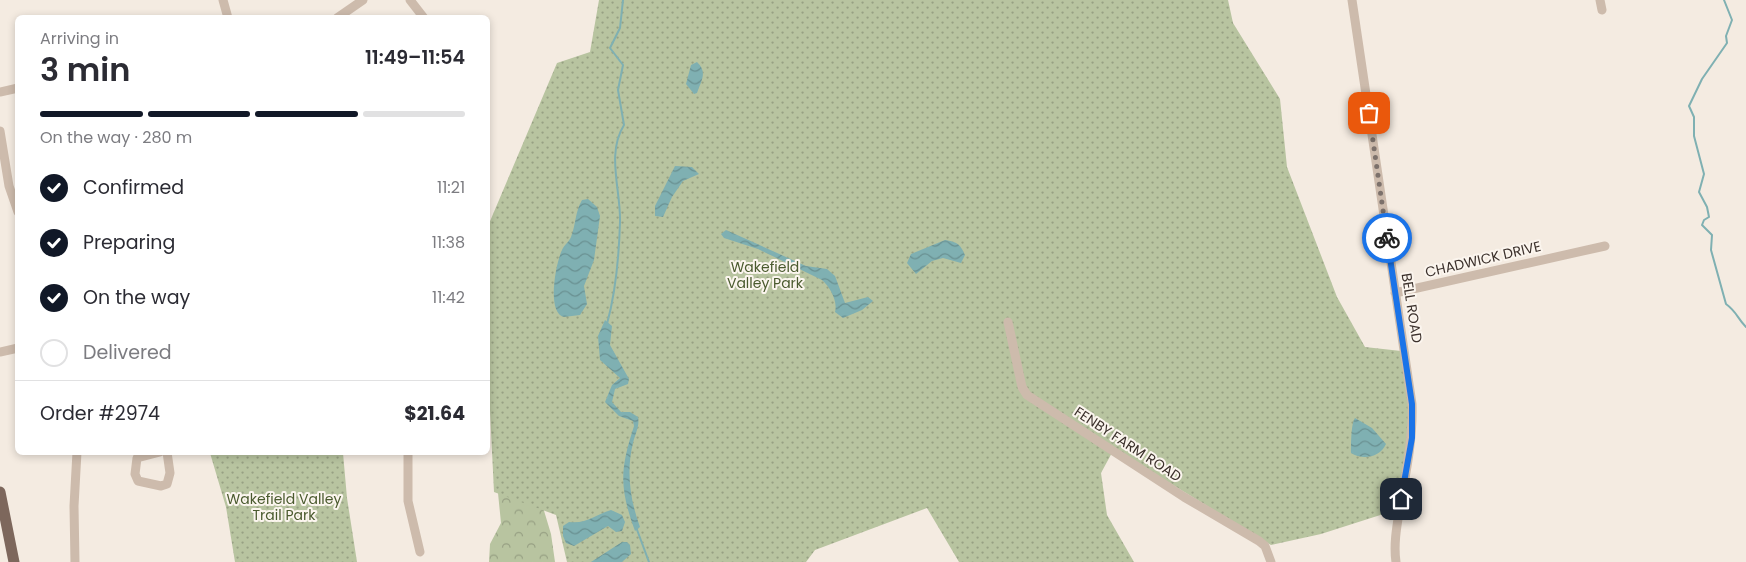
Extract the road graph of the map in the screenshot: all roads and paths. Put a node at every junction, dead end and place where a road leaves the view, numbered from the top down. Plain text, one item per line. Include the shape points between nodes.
1 (223, 0) edge
2 (363, 0) edge
3 (410, 0) edge
4 (1362, 0) edge
5 (1600, 0) edge
6 (1352, 1) edge
7 (1602, 10) dead end
8 (227, 15) edge
9 (341, 15) edge
10 (422, 15) edge
11 (15, 89) edge
12 (0, 92) edge
13 (0, 131) edge
14 (15, 182) edge
15 (9, 186) junction
16 (15, 203) edge
17 (1605, 246) dead end
18 (1395, 293) junction
19 (1008, 322) dead end
20 (15, 349) edge
21 (0, 352) edge
22 (77, 455) edge
23 (148, 455) edge
24 (167, 455) edge
25 (408, 455) edge
26 (0, 492) edge
27 (420, 552) dead end
28 (14, 562) edge
29 (75, 562) edge
30 (1271, 562) edge
31 (1396, 562) edge

1 - 8 street
2 - 9 street
3 - 10 street
4 - 6 street
5 - 7 street
6 - 18 street, BELL ROAD
11 - 12 street
13 - 15 street
14 - 15 street
15 - 16 street
17 - 18 street, CHADWICK DRIVE
18 - 31 street, BELL ROAD via 1413,424 1397,528
19 - 30 street, FENBY FARM ROAD via 1022,387 1027,395 1184,497 1259,541 1265,546
20 - 21 street
22 - 29 street
23 - 24 street via 137,458 137,479 165,487 170,473
25 - 27 street via 408,502
26 - 28 main road

